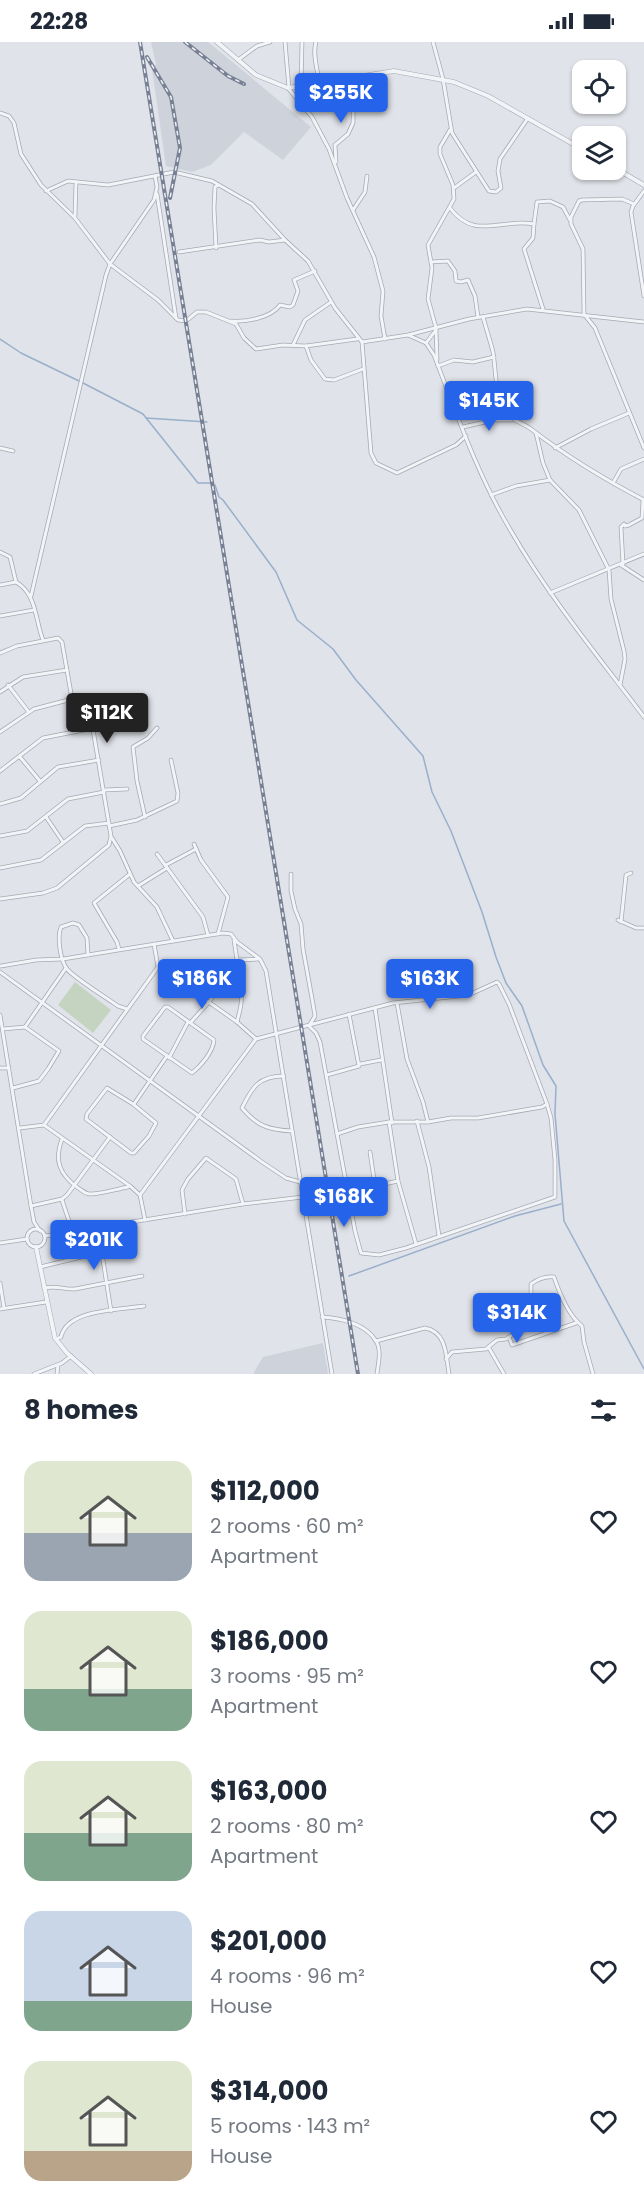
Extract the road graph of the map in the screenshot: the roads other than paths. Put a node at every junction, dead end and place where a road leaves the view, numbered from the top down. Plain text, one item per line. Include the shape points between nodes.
1 (216, 42) edge
2 (270, 42) edge
3 (285, 42) edge
4 (302, 42) edge
5 (316, 42) edge
6 (433, 42) edge
7 (238, 60) junction
8 (354, 78) junction
9 (443, 79) junction
10 (319, 83) junction
11 (301, 86) junction
12 (288, 88) junction
13 (0, 113) edge
14 (528, 118) junction
15 (450, 127) junction
16 (572, 143) edge
17 (336, 165) junction
18 (476, 172) junction
19 (626, 174) edge
20 (155, 176) junction
21 (368, 176) dead end
22 (76, 182) junction
23 (644, 184) edge
24 (218, 185) junction
25 (454, 188) junction
26 (46, 191) junction
27 (644, 191) edge
28 (157, 192) junction
29 (634, 204) junction
30 (450, 208) junction
31 (352, 210) junction
32 (75, 218) junction
33 (571, 222) junction
34 (534, 224) junction
35 (285, 240) junction
36 (216, 248) junction
37 (179, 252) dead end
38 (431, 262) junction
39 (110, 264) junction
40 (315, 271) junction
41 (644, 296) edge
42 (332, 302) junction
43 (543, 309) junction
44 (584, 315) junction
45 (483, 316) junction
46 (176, 318) junction
47 (478, 318) junction
48 (230, 321) junction
49 (644, 322) edge
50 (436, 329) junction
51 (408, 335) junction
52 (357, 339) junction
53 (386, 339) junction
54 (362, 342) junction
55 (426, 343) junction
56 (293, 345) junction
57 (306, 346) junction
58 (494, 357) junction
59 (437, 364) junction
60 (364, 369) junction
61 (446, 387) junction
62 (501, 403) junction
63 (629, 413) junction
64 (514, 420) junction
65 (463, 428) junction
66 (536, 433) junction
67 (466, 436) junction
68 (0, 448) edge
69 (555, 448) junction
70 (644, 448) edge
71 (13, 451) dead end
72 (644, 459) edge
73 (550, 480) junction
74 (613, 483) junction
75 (491, 495) junction
76 (644, 500) edge
77 (0, 552) edge
78 (644, 554) edge
79 (622, 564) junction
80 (609, 570) junction
81 (644, 580) edge
82 (16, 582) junction
83 (0, 585) edge
84 (550, 592) junction
85 (31, 596) junction
86 (34, 610) junction
87 (0, 616) edge
88 (43, 640) junction
89 (0, 653) edge
90 (67, 670) junction
91 (8, 685) junction
92 (620, 685) junction
93 (0, 692) edge
94 (72, 699) junction
95 (28, 711) junction
96 (644, 717) edge
97 (94, 728) junction
98 (157, 728) dead end
99 (0, 732) edge
100 (20, 756) junction
101 (99, 760) junction
102 (171, 760) dead end
103 (0, 771) edge
104 (40, 781) junction
105 (127, 789) dead end
106 (104, 791) junction
107 (0, 804) edge
108 (46, 817) junction
109 (145, 817) junction
110 (109, 824) junction
111 (0, 836) edge
112 (111, 836) junction
113 (63, 842) junction
114 (194, 844) dead end
115 (196, 849) junction
116 (157, 854) dead end
117 (167, 866) junction
118 (0, 868) edge
119 (632, 873) dead end
120 (130, 874) junction
121 (291, 874) dead end
122 (138, 886) junction
123 (0, 898) edge
124 (644, 928) edge
125 (218, 934) junction
126 (208, 936) junction
127 (234, 940) junction
128 (173, 941) junction
129 (154, 944) junction
130 (119, 949) junction
131 (88, 954) junction
132 (63, 959) junction
133 (237, 960) junction
134 (262, 961) junction
135 (0, 965) edge
136 (158, 967) junction
137 (66, 968) junction
138 (0, 972) edge
139 (225, 976) junction
140 (178, 980) junction
141 (209, 1002) junction
142 (41, 1003) junction
143 (397, 1003) junction
144 (375, 1008) junction
145 (127, 1009) junction
146 (349, 1014) junction
147 (0, 1015) edge
148 (189, 1022) junction
149 (237, 1022) junction
150 (309, 1026) junction
151 (25, 1027) junction
152 (2, 1029) junction
153 (276, 1035) junction
154 (256, 1039) junction
155 (101, 1046) junction
156 (168, 1057) junction
157 (382, 1060) junction
158 (360, 1064) junction
159 (0, 1068) edge
160 (9, 1068) junction
161 (327, 1075) junction
162 (284, 1076) junction
163 (149, 1081) junction
164 (13, 1088) junction
165 (133, 1104) junction
166 (547, 1104) junction
167 (199, 1115) junction
168 (417, 1121) junction
169 (428, 1122) junction
170 (390, 1123) junction
171 (44, 1125) junction
172 (19, 1128) junction
173 (292, 1131) junction
174 (337, 1134) junction
175 (110, 1137) junction
176 (62, 1139) junction
177 (370, 1152) dead end
178 (92, 1160) junction
179 (398, 1181) junction
180 (300, 1182) junction
181 (74, 1185) junction
182 (130, 1186) junction
183 (375, 1186) junction
184 (140, 1195) junction
185 (349, 1195) junction
186 (303, 1197) junction
187 (62, 1199) junction
188 (243, 1204) junction
189 (31, 1206) junction
190 (185, 1214) junction
191 (145, 1220) junction
192 (34, 1222) junction
193 (98, 1228) junction
194 (40, 1231) junction
195 (30, 1232) junction
196 (68, 1233) junction
197 (45, 1236) junction
198 (439, 1236) junction
199 (27, 1239) junction
200 (0, 1243) edge
201 (416, 1244) junction
202 (36, 1247) junction
203 (130, 1248) dead end
204 (102, 1252) junction
205 (40, 1267) junction
206 (142, 1276) dead end
207 (106, 1282) junction
208 (0, 1283) edge
209 (44, 1288) junction
210 (46, 1302) junction
211 (144, 1306) dead end
212 (2, 1309) edge
213 (111, 1311) junction
214 (322, 1317) junction
215 (576, 1323) junction
216 (509, 1337) junction
217 (56, 1339) junction
218 (376, 1341) junction
219 (489, 1348) junction
220 (71, 1356) junction
221 (446, 1359) junction
222 (58, 1365) junction
223 (34, 1374) edge
224 (57, 1374) edge
225 (91, 1374) edge
226 (332, 1374) edge
227 (378, 1374) edge
228 (449, 1374) edge
229 (504, 1374) edge
230 (594, 1374) edge

1 - 7 street
2 - 7 street
3 - 12 street
4 - 11 street
5 - 10 street
6 - 9 street
7 - 12 street via 263,79
8 - 9 street via 394,71
8 - 10 street
8 - 17 street via 354,117 348,134 335,146
9 - 14 street via 469,87
9 - 15 street
10 - 11 street
11 - 12 street
12 - 17 street via 312,117
13 - 26 street via 14,123 21,153
14 - 16 street
14 - 18 street via 500,159 500,189 489,191
15 - 18 street
15 - 25 street via 440,154
17 - 31 street
18 - 25 street
19 - 23 street
20 - 22 street via 108,185
20 - 24 street via 179,173
20 - 28 street
21 - 31 street via 365,192
22 - 26 street via 62,183
22 - 32 street
24 - 35 street via 252,204
24 - 36 street via 214,208
25 - 30 street
26 - 32 street
27 - 29 street
28 - 39 street
28 - 46 street
29 - 33 street via 622,199 582,200
29 - 41 street via 631,212
30 - 34 street via 459,220 483,228
30 - 38 street via 429,240
31 - 53 street via 380,276 381,322
32 - 39 street
33 - 34 street via 563,207 542,200 537,202
33 - 44 street via 583,249
34 - 43 street via 533,238 524,249
35 - 36 street
35 - 40 street
36 - 37 street
38 - 47 street via 448,261 456,281 468,280
38 - 50 street via 428,299
39 - 46 street
39 - 85 street
40 - 42 street
40 - 48 street via 294,280 298,291 290,307 280,305 266,316
42 - 52 street
42 - 56 street via 305,320
43 - 44 street
43 - 45 street
44 - 49 street
44 - 63 street via 595,328
45 - 47 street
45 - 58 street
46 - 48 street via 186,321 200,312
47 - 50 street
48 - 56 street via 239,326 244,338 256,349
50 - 51 street
50 - 55 street
50 - 59 street
51 - 53 street
51 - 55 street
52 - 54 street
52 - 57 street
53 - 54 street
54 - 60 street
55 - 59 street
56 - 57 street
57 - 60 street via 310,360 325,379 334,380
58 - 59 street
58 - 62 street
59 - 61 street
60 - 67 street via 371,453 378,464 397,473 456,445
61 - 62 street
61 - 65 street
62 - 64 street
63 - 69 street
63 - 70 street
64 - 65 street via 494,420
64 - 66 street
65 - 67 street
66 - 69 street
66 - 73 street
67 - 75 street
68 - 71 street
69 - 74 street
72 - 74 street via 621,469
73 - 75 street
73 - 80 street via 579,510
74 - 76 street
75 - 84 street
76 - 79 street via 642,518 621,528
77 - 82 street via 10,557
78 - 79 street
79 - 80 street
79 - 81 street
80 - 84 street
80 - 92 street via 611,599 625,659
82 - 83 street
82 - 85 street
84 - 92 street
85 - 86 street
86 - 87 street
86 - 88 street
88 - 89 street
88 - 90 street via 61,639
90 - 91 street via 23,677
90 - 94 street
91 - 93 street
91 - 95 street
92 - 96 street
94 - 95 street
94 - 97 street via 88,700
95 - 99 street
97 - 100 street via 43,738
97 - 101 street
98 - 109 street via 133,747
100 - 103 street
100 - 104 street
101 - 104 street via 58,767
101 - 106 street
102 - 109 street via 177,801
104 - 107 street via 16,801
105 - 106 street
106 - 108 street via 68,799
106 - 110 street
108 - 111 street via 27,831
108 - 113 street
109 - 110 street
110 - 112 street
110 - 113 street via 85,826
112 - 120 street
112 - 123 street via 109,845 57,888
113 - 118 street via 40,860
114 - 115 street
115 - 117 street
115 - 125 street via 228,897
116 - 117 street
117 - 122 street
117 - 126 street via 203,917
119 - 124 street via 627,875 620,921
120 - 122 street
120 - 130 street via 94,903
121 - 150 street via 314,1004 315,1016
122 - 128 street via 157,908
125 - 126 street
125 - 127 street via 228,933
126 - 128 street
127 - 133 street
127 - 134 street
128 - 129 street
129 - 130 street
129 - 136 street
130 - 131 street
131 - 132 street
131 - 132 street via 87,938 79,925 73,923 61,927 59,933
132 - 135 street
132 - 137 street
133 - 134 street
133 - 139 street
134 - 153 street
135 - 138 street
136 - 140 street
136 - 145 street
137 - 142 street
137 - 145 street
138 - 142 street
139 - 140 street via 199,968
139 - 141 street
139 - 149 street via 236,984 241,995
140 - 141 street
141 - 148 street
141 - 149 street
142 - 151 street
142 - 155 street
143 - 144 street
143 - 166 street via 456,997 497,982
143 - 169 street via 407,1059
144 - 146 street
144 - 157 street
145 - 155 street
146 - 150 street
146 - 158 street
147 - 152 street
148 - 156 street
148 - 156 street via 165,1007 143,1036
148 - 156 street via 214,1040 213,1047 192,1073
149 - 154 street
150 - 153 street
150 - 161 street via 318,1035
151 - 152 street
151 - 164 street via 59,1052 39,1081
152 - 160 street
153 - 154 street
153 - 162 street
154 - 167 street
155 - 163 street
155 - 171 street
156 - 163 street
157 - 158 street
157 - 170 street
158 - 161 street
159 - 160 street
160 - 164 street
161 - 174 street
162 - 173 street
162 - 173 street via 260,1081 242,1108 270,1130
163 - 165 street
163 - 167 street
164 - 172 street
165 - 175 street via 156,1123 149,1136 134,1153
165 - 175 street via 109,1088 98,1097 86,1119
166 - 169 street via 478,1118
166 - 198 street via 555,1160 555,1197
167 - 180 street via 283,1177
167 - 184 street
168 - 169 street
168 - 170 street
168 - 198 street via 429,1167
170 - 174 street
170 - 179 street
171 - 172 street
171 - 176 street
172 - 189 street
173 - 180 street
174 - 185 street
175 - 178 street
176 - 178 street
176 - 181 street via 57,1163
177 - 183 street
178 - 181 street
178 - 182 street
179 - 183 street
179 - 201 street
180 - 186 street
181 - 182 street via 90,1194
181 - 187 street
182 - 184 street
183 - 185 street
184 - 191 street
185 - 201 street via 361,1253 379,1255
186 - 188 street
186 - 214 street
187 - 189 street
187 - 196 street via 69,1221
188 - 190 street
188 - 190 street via 236,1179 206,1158 183,1190
189 - 192 street
190 - 191 street
191 - 193 street
192 - 194 street
192 - 195 street
193 - 196 street
193 - 204 street
194 - 195 street
194 - 197 street
195 - 199 street
196 - 197 street
197 - 202 street via 44,1243
198 - 201 street
199 - 200 street
199 - 202 street
202 - 205 street
203 - 204 street
204 - 205 street
204 - 207 street
205 - 209 street
206 - 207 street
207 - 209 street via 70,1290 58,1286
207 - 213 street
208 - 212 street
209 - 210 street
210 - 212 street
210 - 217 street
211 - 213 street
213 - 217 street via 78,1317
214 - 218 street via 357,1324
214 - 226 street
215 - 216 street via 512,1345
215 - 216 street via 554,1277 541,1278 531,1284 527,1322
215 - 230 street via 582,1326
216 - 219 street via 497,1340
217 - 220 street
218 - 221 street via 431,1329 443,1341
218 - 227 street
219 - 221 street via 452,1352
219 - 229 street
220 - 222 street
220 - 225 street
221 - 228 street
222 - 223 street
222 - 224 street

